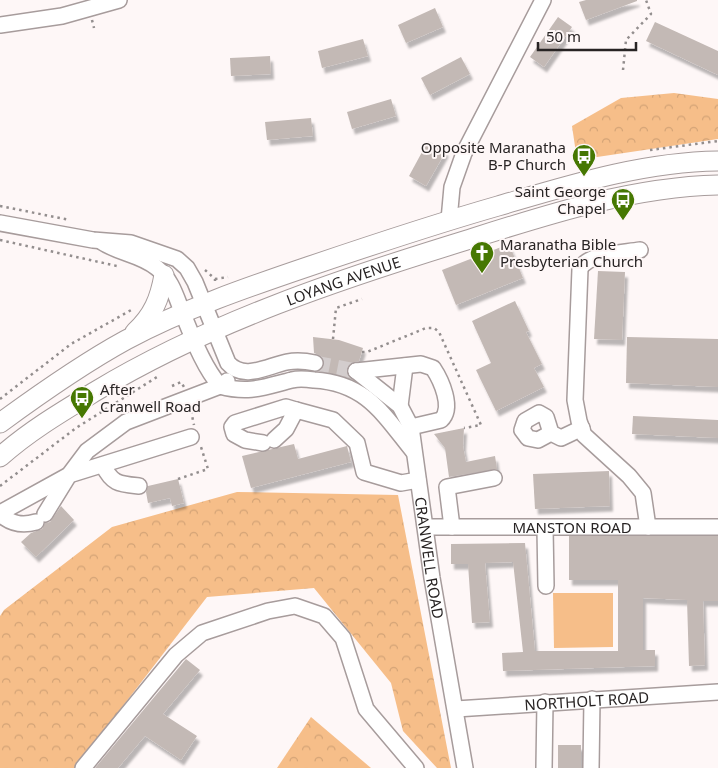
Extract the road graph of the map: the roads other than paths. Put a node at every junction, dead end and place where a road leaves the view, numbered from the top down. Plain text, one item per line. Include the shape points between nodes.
1 (119, 0) edge
2 (543, 0) edge
3 (0, 25) edge
4 (718, 161) edge
5 (718, 185) edge
6 (449, 220) junction
7 (0, 223) edge
8 (102, 242) junction
9 (640, 250) dead end
10 (164, 275) junction
11 (203, 306) junction
12 (183, 314) junction
13 (213, 330) junction
14 (194, 339) junction
15 (127, 340) junction
16 (315, 362) tunnel mouth
17 (228, 363) junction
18 (404, 366) junction
19 (220, 386) junction
20 (400, 406) junction
21 (296, 410) junction
22 (0, 423) edge
23 (411, 427) junction
24 (582, 428) junction
25 (551, 433) dead end
26 (191, 437) dead end
27 (413, 451) junction
28 (0, 457) edge
29 (103, 465) junction
30 (69, 475) junction
31 (494, 478) dead end
32 (418, 480) junction
33 (139, 486) dead end
34 (0, 514) edge
35 (426, 527) junction
36 (452, 527) junction
37 (648, 527) junction
38 (718, 527) edge
39 (545, 528) junction
40 (546, 586) dead end
41 (718, 692) edge
42 (592, 699) junction
43 (544, 702) junction
44 (456, 709) junction
45 (83, 768) edge
46 (416, 768) edge
47 (465, 768) edge
48 (544, 768) edge
49 (590, 768) edge

1 - 3 street via 62,16
2 - 6 street via 464,152 452,187
4 - 6 main road, LOYANG AVENUE via 661,165 612,174
5 - 13 main road, LOYANG AVENUE via 631,195 527,221 364,272
6 - 11 main road, LOYANG AVENUE via 258,284
7 - 8 street
8 - 10 street via 112,249 139,256
8 - 11 street via 131,243 177,259 187,268
9 - 24 street via 591,259 583,263 580,270 575,400
10 - 12 street via 171,282
10 - 15 main road via 155,308 147,321
11 - 12 main road, LOYANG AVENUE
11 - 13 street
12 - 14 street
12 - 15 main road, LOYANG AVENUE
13 - 14 main road, LOYANG AVENUE
13 - 17 street
14 - 19 street
14 - 28 main road, LOYANG AVENUE via 78,401
15 - 22 main road, LOYANG AVENUE via 62,378
16 - 17 street via 289,362 243,373
17 - 19 street via 230,375
18 - 20 street
18 - 20 street, CRANWELL ROAD via 356,371
18 - 23 street via 427,364 433,368 447,402 447,411 441,420
19 - 27 street via 247,391 295,379 332,381 352,387 382,413
19 - 30 street via 126,422 87,451
20 - 23 street, CRANWELL ROAD
21 - 21 street via 286,408 235,423 232,427 234,434 244,440 269,442 286,429
21 - 32 street via 332,420 358,443 364,472 401,484
23 - 27 street, CRANWELL ROAD
24 - 25 street via 561,438
24 - 37 street via 584,435 610,457 643,493
26 - 29 street
27 - 32 street, CRANWELL ROAD
29 - 30 street
29 - 33 street via 108,475 119,484
30 - 34 street
30 - 34 street via 40,518 24,525 7,521
31 - 36 street via 447,487
32 - 35 street, CRANWELL ROAD
35 - 36 street, MANSTON ROAD
35 - 44 street, CRANWELL ROAD
36 - 39 street, MANSTON ROAD
37 - 38 street, MANSTON ROAD
37 - 39 street, MANSTON ROAD
39 - 40 street
41 - 42 street, NORTHOLT ROAD
42 - 43 street, NORTHOLT ROAD
42 - 49 street
43 - 44 street, NORTHOLT ROAD
43 - 48 street
44 - 47 street, CRANWELL ROAD
45 - 46 street via 176,654 202,633 268,611 295,606 324,616 343,638 366,709

